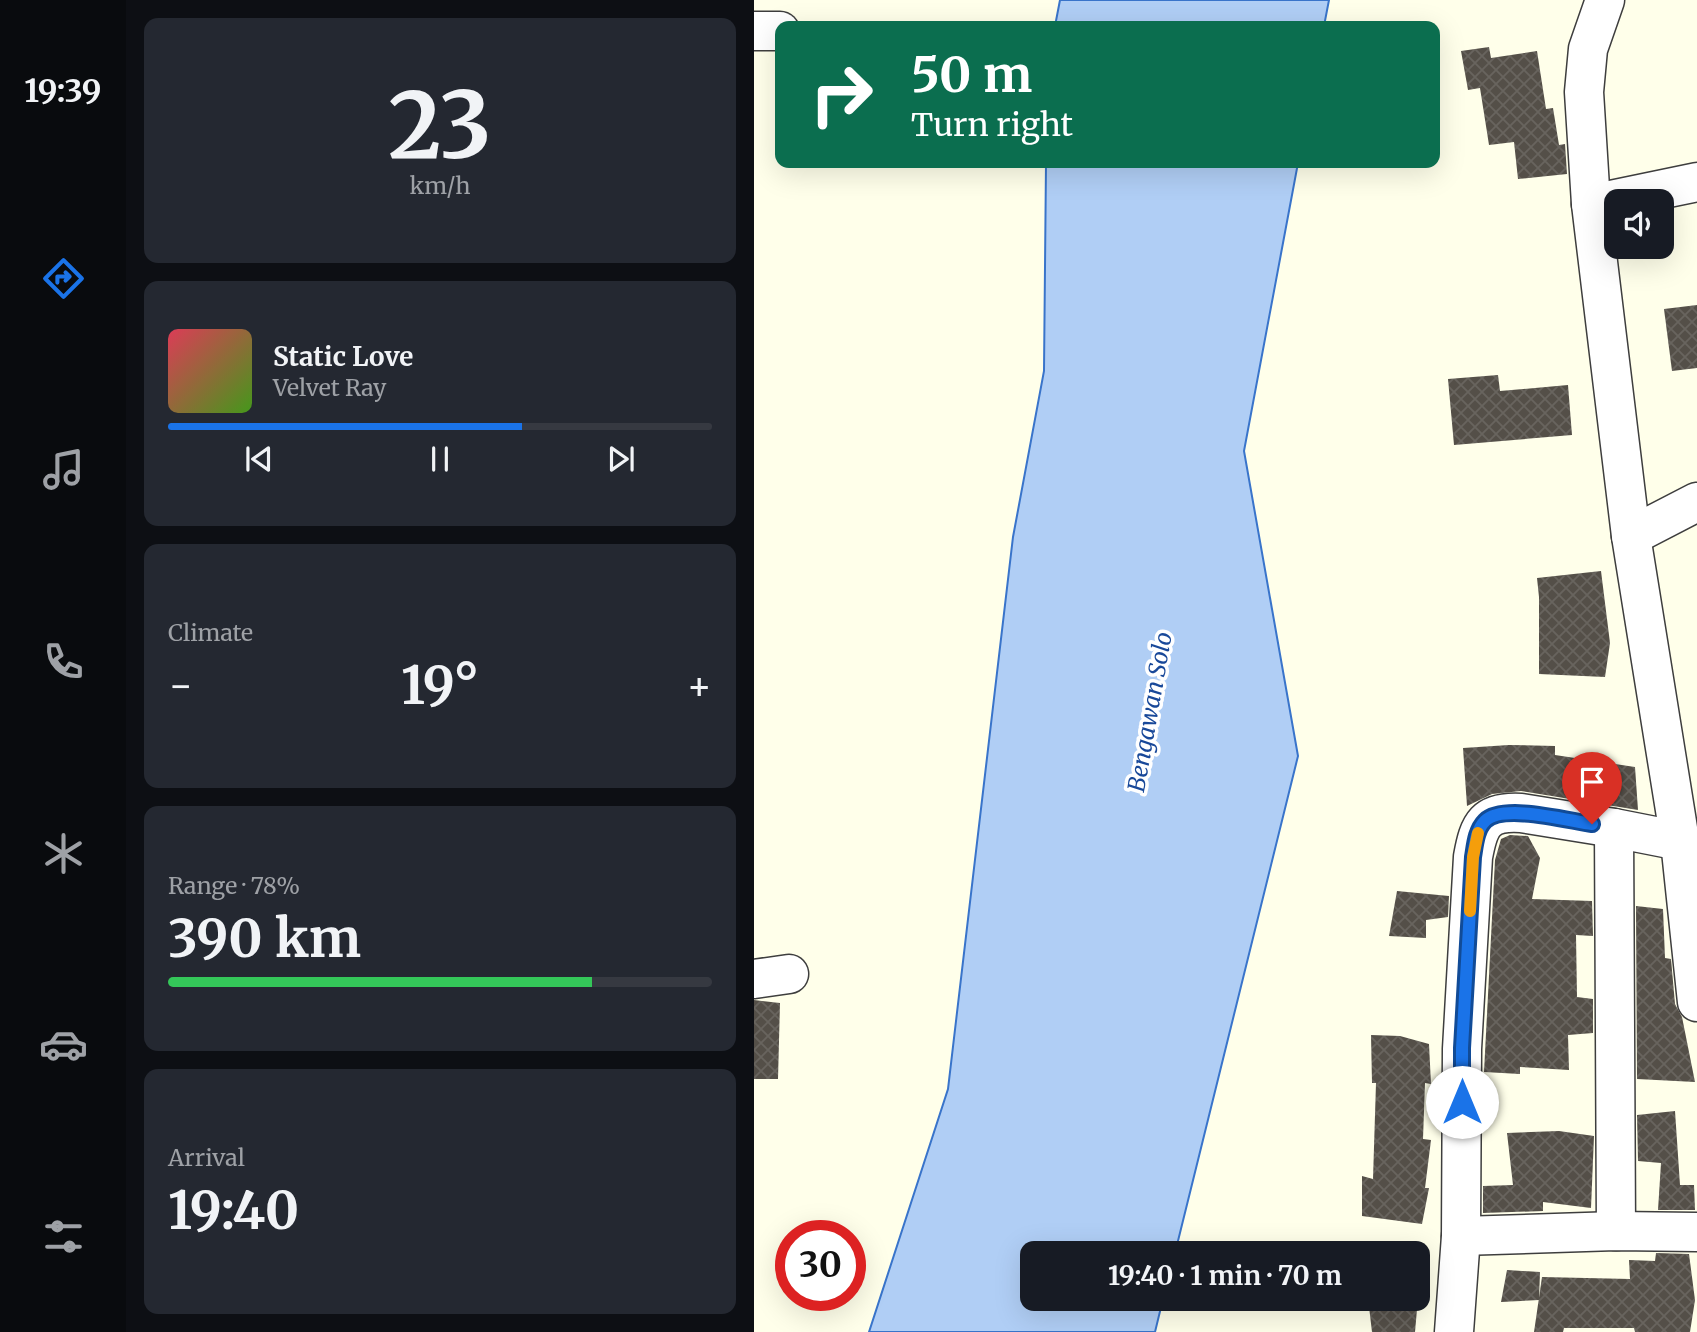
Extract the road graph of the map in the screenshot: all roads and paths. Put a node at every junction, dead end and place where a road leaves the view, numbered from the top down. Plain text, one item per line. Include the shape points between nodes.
1 (1605, 0) edge
2 (754, 31) edge
3 (775, 31) edge
4 (1697, 182) edge
5 (1591, 204) junction
6 (1697, 502) edge
7 (1631, 536) junction
8 (1614, 828) junction
9 (1680, 841) junction
10 (1697, 1002) edge
11 (1616, 1231) junction
12 (1697, 1232) edge
13 (1461, 1236) junction
14 (1454, 1332) edge

1 - 5 street via 1588,49 1584,92
2 - 3 street
4 - 5 street
5 - 7 street
6 - 7 street
7 - 9 street
8 - 9 street
8 - 11 street
8 - 13 street via 1510,813 1489,818 1480,829 1473,857 1462,1048
9 - 10 street
11 - 12 street
11 - 13 street
13 - 14 street

